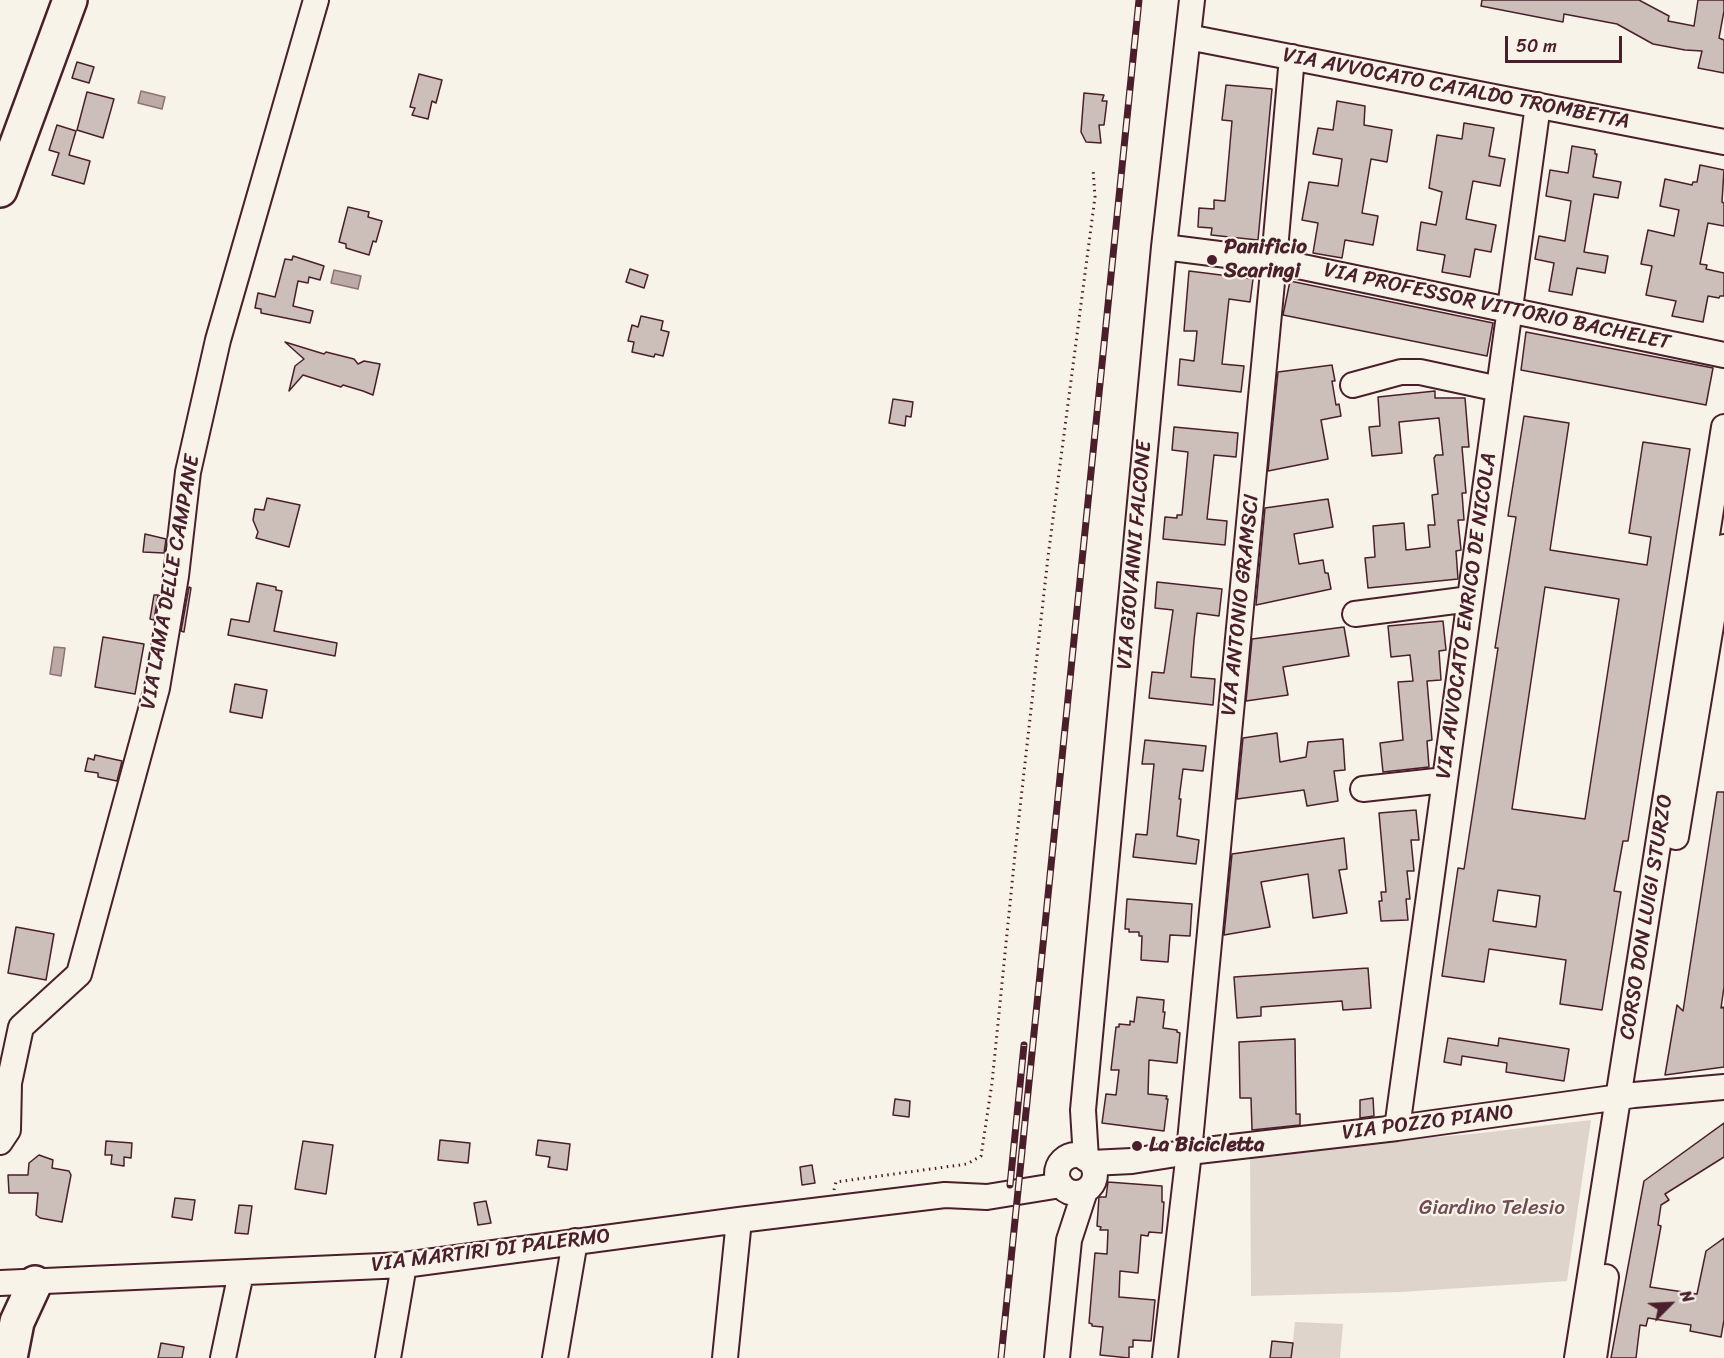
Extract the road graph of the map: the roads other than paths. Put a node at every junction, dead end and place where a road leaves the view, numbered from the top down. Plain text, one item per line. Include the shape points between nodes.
1 (48, 0) edge
2 (70, 0) edge
3 (316, 0) edge
4 (1192, 0) edge
5 (1188, 37) junction
6 (1292, 57) junction
7 (1538, 105) junction
8 (0, 131) edge
9 (1724, 142) edge
10 (0, 190) edge
11 (1164, 247) junction
12 (1274, 261) junction
13 (1510, 310) junction
14 (1724, 355) edge
15 (1353, 385) dead end
16 (1499, 389) junction
17 (1724, 427) edge
18 (1720, 482) edge
19 (1724, 547) edge
20 (1470, 598) junction
21 (1355, 614) dead end
22 (1445, 780) junction
23 (1363, 789) dead end
24 (1724, 1087) edge
25 (1626, 1096) junction
26 (1397, 1128) junction
27 (0, 1142) edge
28 (1189, 1152) junction
29 (1076, 1174) junction
30 (945, 1195) joint
31 (739, 1220) junction
32 (575, 1241) junction
33 (404, 1265) junction
34 (241, 1273) junction
35 (35, 1282) junction
36 (0, 1283) edge
37 (0, 1316) edge
38 (6, 1354) edge
39 (223, 1358) edge
40 (388, 1358) edge
41 (555, 1358) edge
42 (725, 1358) edge
43 (1058, 1358) edge
44 (1165, 1358) edge
45 (1577, 1358) edge
46 (1594, 1358) edge

1 - 8 highway
2 - 10 highway
3 - 27 street, VIA LAMA DELLE CAMPANE via 218,340 188,472 157,688 79,974 21,1027 9,1083 8,1130
4 - 5 street, VIA GIOVANNI FALCONE
5 - 6 street, VIA AVVOCATO CATALDO TROMBETTA
5 - 11 street, VIA GIOVANNI FALCONE
6 - 7 street, VIA AVVOCATO CATALDO TROMBETTA
6 - 12 street, VIA ANTONIO GRAMSCI
7 - 9 street, VIA AVVOCATO CATALDO TROMBETTA
7 - 13 street, VIA AVVOCATO ENRICO DE NICOLA
11 - 12 street, VIA PROFESSOR VITTORIO BACHELET
11 - 29 street, VIA GIOVANNI FALCONE
12 - 13 street, VIA PROFESSOR VITTORIO BACHELET
12 - 28 street, VIA ANTONIO GRAMSCI
13 - 14 street, VIA PROFESSOR VITTORIO BACHELET
13 - 16 street, VIA AVVOCATO ENRICO DE NICOLA
15 - 16 street via 1401,372 1420,372
16 - 20 street, VIA AVVOCATO ENRICO DE NICOLA
17 - 18 street, CORSO DON LUIGI STURZO
18 - 25 street, CORSO DON LUIGI STURZO
19 - 25 street, CORSO DON LUIGI STURZO
20 - 21 street
20 - 22 street, VIA AVVOCATO ENRICO DE NICOLA
22 - 23 street
22 - 26 street, VIA AVVOCATO ENRICO DE NICOLA
24 - 25 street, VIA POZZO PIANO
25 - 26 street, VIA POZZO PIANO
25 - 45 street, CORSO DON LUIGI STURZO
25 - 46 street, CORSO DON LUIGI STURZO
26 - 28 street, VIA POZZO PIANO
28 - 29 street, VIA POZZO PIANO
28 - 44 street, VIA ANTONIO GRAMSCI
29 - 30 street, VIA POZZO PIANO via 988,1180
29 - 43 street, VIA GIOVANNI FALCONE via 1065,1212 1069,1240
30 - 31 street, VIA MARTIRI DI PALERMO
31 - 32 street, VIA MARTIRI DI PALERMO
31 - 42 street
32 - 33 street, VIA MARTIRI DI PALERMO
32 - 41 street
33 - 34 street, VIA MARTIRI DI PALERMO
33 - 40 street
34 - 35 street, VIA MARTIRI DI PALERMO
34 - 39 street
35 - 36 street
35 - 38 highway
37 - 38 highway

